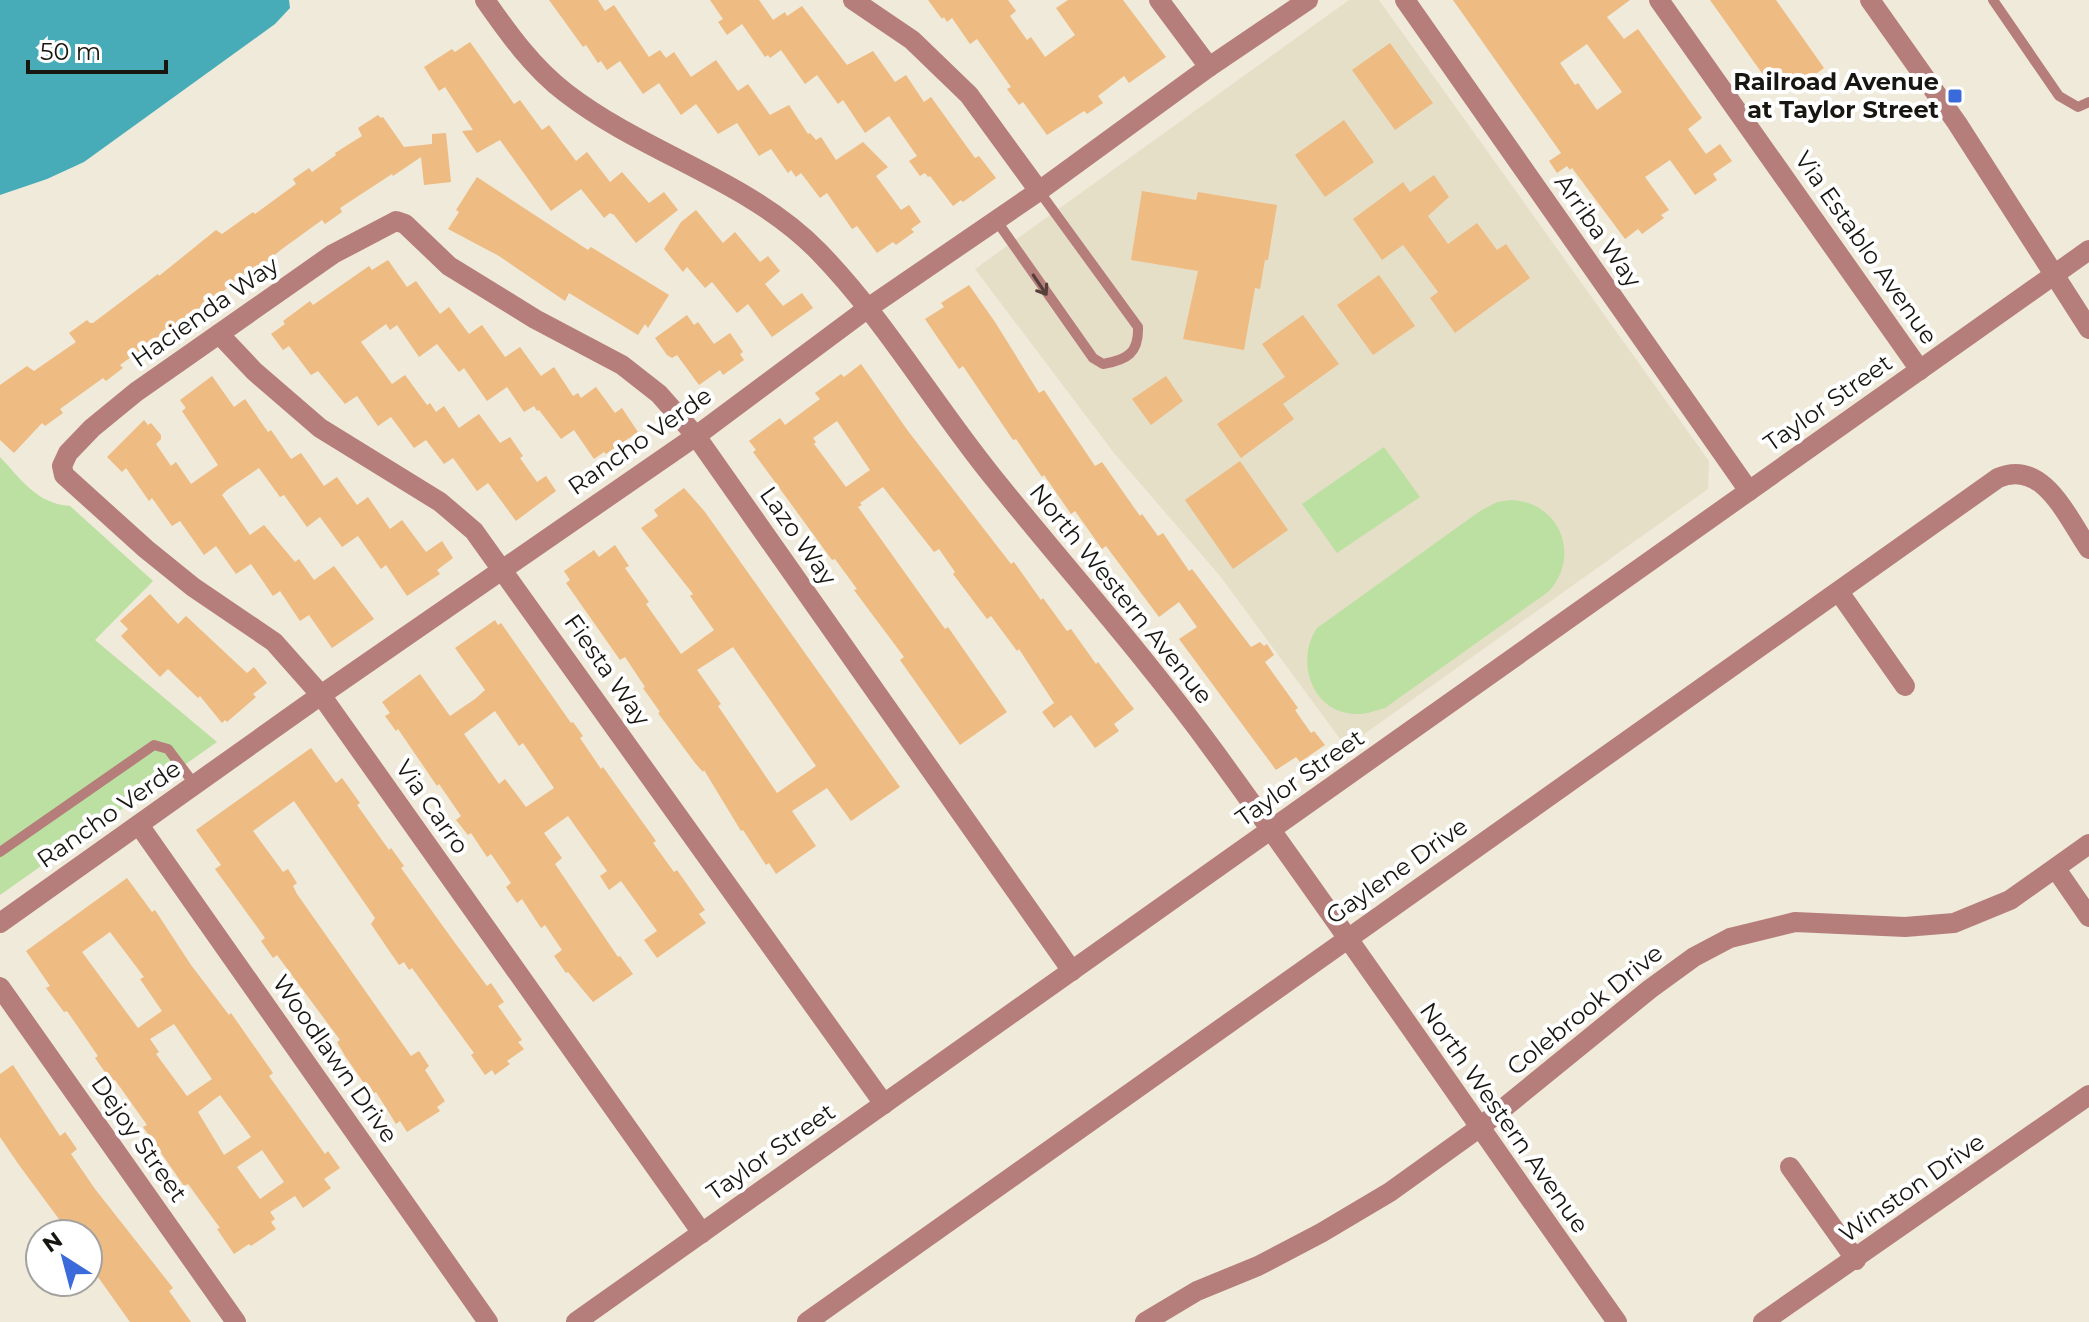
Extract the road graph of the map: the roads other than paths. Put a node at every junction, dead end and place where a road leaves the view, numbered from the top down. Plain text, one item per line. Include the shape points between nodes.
1 (853, 0) edge
2 (1159, 0) edge
3 (1308, 0) edge
4 (1405, 0) edge
5 (1659, 0) edge
6 (1870, 0) edge
7 (1993, 0) edge
8 (492, 3) edge
9 (1209, 67) junction
10 (2089, 102) edge
11 (1039, 191) junction
12 (996, 220) junction
13 (396, 221) joint
14 (2089, 250) edge
15 (2053, 276) junction
16 (868, 308) junction
17 (2089, 329) edge
18 (219, 334) junction
19 (1920, 370) junction
20 (696, 436) junction
21 (62, 466) joint
22 (1749, 491) junction
23 (2089, 549) edge
24 (504, 570) junction
25 (1839, 592) junction
26 (1905, 686) dead end
27 (321, 695) junction
28 (195, 785) junction
29 (139, 825) junction
30 (1270, 831) junction
31 (2089, 844) edge
32 (0, 852) edge
33 (2056, 869) junction
34 (2089, 917) edge
35 (0, 923) edge
36 (1347, 938) junction
37 (1072, 971) junction
38 (0, 987) edge
39 (2089, 1095) edge
40 (884, 1104) junction
41 (1479, 1128) junction
42 (1790, 1167) dead end
43 (702, 1233) junction
44 (1856, 1260) junction
45 (236, 1322) edge
46 (488, 1322) edge
47 (576, 1322) edge
48 (807, 1322) edge
49 (1145, 1322) edge
50 (1617, 1322) edge
51 (1763, 1322) edge

1 - 11 street via 912,40 969,95
2 - 9 street
3 - 9 street, Rancho Verde
4 - 22 street, Arriba Way
5 - 19 street, Via Establo Avenue
6 - 15 street via 1957,123
7 - 10 lane via 2059,96 2078,107
8 - 16 street, North Western Avenue via 529,57 569,95 778,217 818,251
9 - 11 street, Rancho Verde
11 - 12 street, Rancho Verde
12 -> 11 lane via 1093,358 1103,364 1128,356 1138,341 1138,327
12 - 16 street, Rancho Verde
13 - 18 street, Hacienda Way via 333,254
13 - 20 street, Lazo Way via 449,266 622,365 659,394
14 - 15 street, Taylor Street
15 - 17 street
15 - 19 street, Taylor Street
16 - 20 street, Rancho Verde
16 - 30 street, North Western Avenue via 989,473 1212,748
18 - 21 street, Hacienda Way via 92,428
18 - 24 street, Fiesta Way via 320,428 474,531
19 - 22 street, Taylor Street
20 - 24 street, Rancho Verde
20 - 37 street, Lazo Way
21 - 27 street, Via Carro via 64,475 146,549 274,642
22 - 30 street, Taylor Street
23 - 25 street, Gaylene Drive via 2045,486 2037,478 2012,472
24 - 27 street, Rancho Verde
24 - 40 street, Fiesta Way
25 - 26 street
25 - 36 street, Gaylene Drive
27 - 28 street, Rancho Verde
27 - 43 street, Via Carro
28 - 29 street, Rancho Verde
28 - 32 lane via 168,749 154,745
29 - 35 street, Rancho Verde
29 - 46 street, Woodlawn Drive
30 - 36 street, North Western Avenue
30 - 37 street, Taylor Street
31 - 33 street, Colebrook Drive
33 - 34 street
33 - 41 street, Colebrook Drive via 2010,900 1954,923 1905,927 1795,922 1730,938 1650,989
36 - 41 street, North Western Avenue
36 - 48 street, Gaylene Drive
37 - 40 street, Taylor Street
38 - 45 street, Dejoy Street
39 - 44 street, Winston Drive
40 - 43 street, Taylor Street
41 - 49 street, Colebrook Drive via 1390,1192 1321,1233 1197,1291
41 - 50 street, North Western Avenue
42 - 44 street
43 - 47 street, Taylor Street
44 - 51 street, Winston Drive

